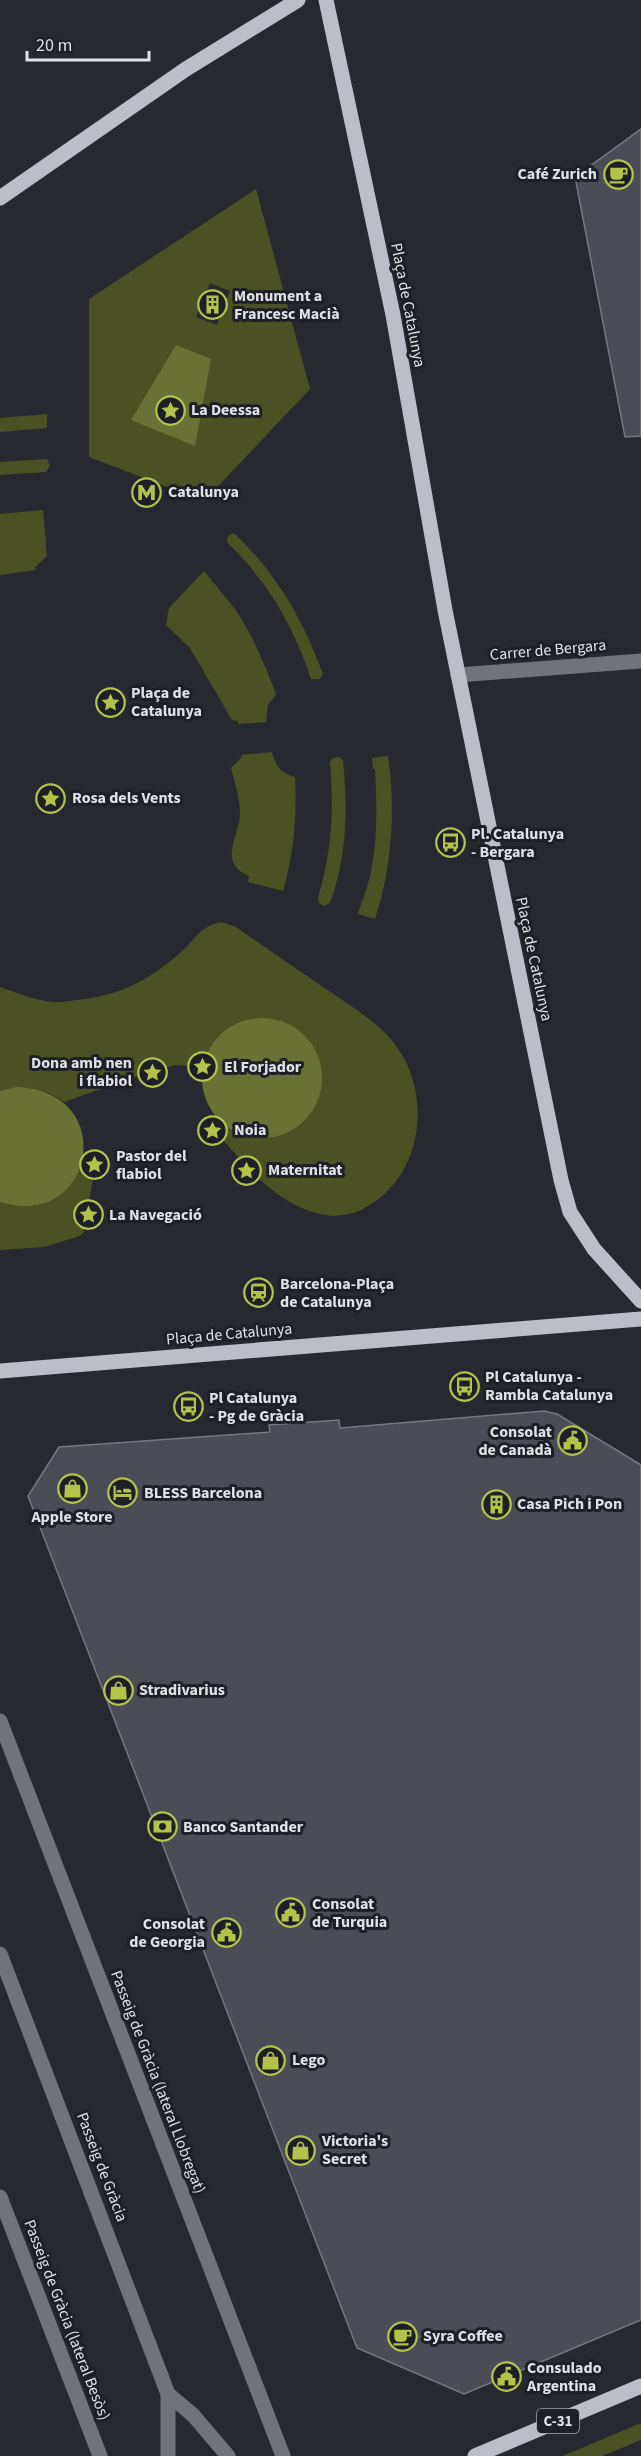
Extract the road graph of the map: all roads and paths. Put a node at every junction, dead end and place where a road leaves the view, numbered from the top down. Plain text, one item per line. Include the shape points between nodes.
1 (298, 0) edge
2 (326, 0) edge
3 (0, 198) edge
4 (641, 661) edge
5 (458, 675) junction
6 (641, 1301) edge
7 (641, 1319) edge
8 (0, 1371) edge
9 (0, 1721) edge
10 (0, 1954) edge
11 (0, 2197) edge
12 (641, 2386) edge
13 (168, 2394) junction
14 (100, 2456) edge
15 (168, 2456) edge
16 (228, 2456) edge
17 (283, 2456) edge
18 (475, 2456) edge

1 - 3 main road via 186,69
2 - 5 main road, Plaça de Catalunya via 393,315
4 - 5 street, Carrer de Bergara
5 - 6 main road, Plaça de Catalunya via 570,1212 594,1249
7 - 8 main road, Plaça de Catalunya
9 - 17 street, Passeig de Gràcia (lateral Llobregat)
10 - 13 street, Passeig de Gràcia
11 - 14 street, Passeig de Gràcia (lateral Besòs)
12 - 18 main road, C-31
13 - 15 street, Passeig de Gràcia
13 - 16 street, Passeig de Gràcia via 193,2415

